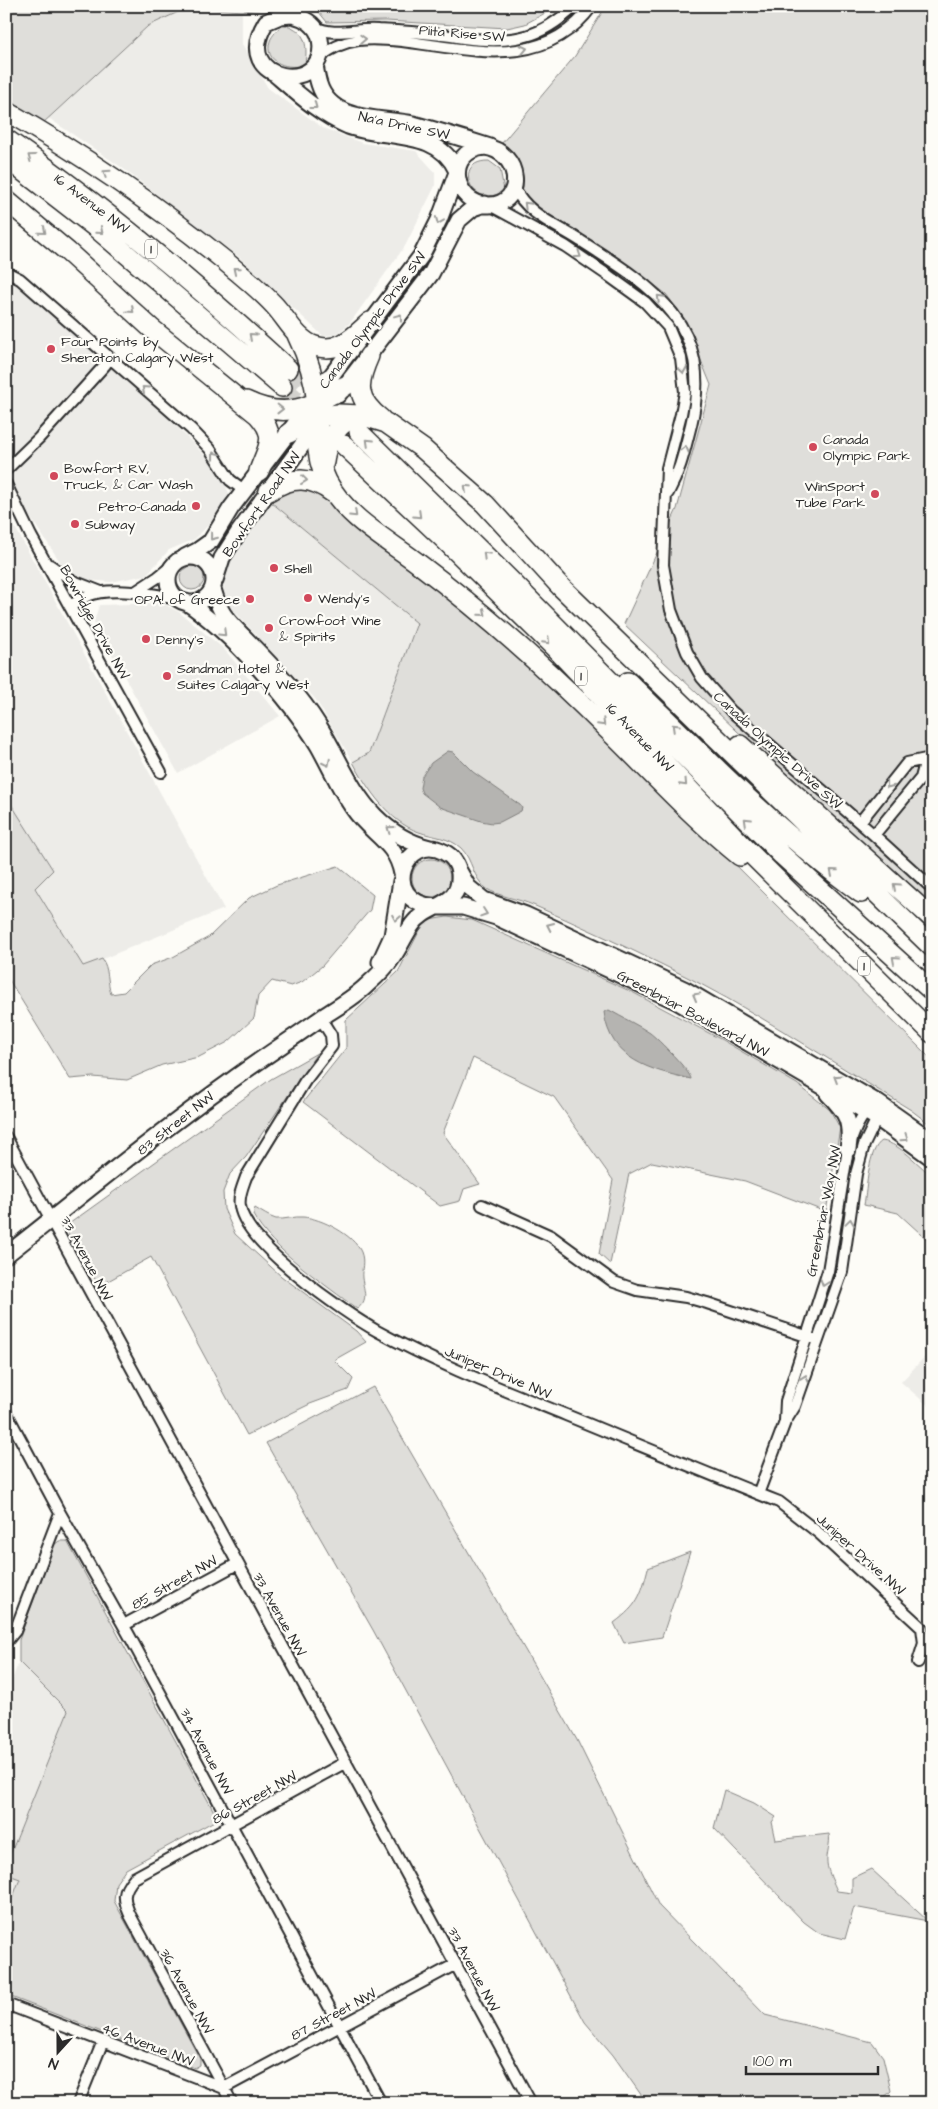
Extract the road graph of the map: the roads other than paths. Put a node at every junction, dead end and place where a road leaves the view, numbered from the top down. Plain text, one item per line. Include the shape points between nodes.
1 (278, 6) edge
2 (301, 6) edge
3 (575, 6) edge
4 (592, 6) edge
5 (269, 20) junction
6 (313, 25) junction
7 (317, 62) junction
8 (276, 75) junction
9 (6, 111) edge
10 (6, 139) edge
11 (490, 147) junction
12 (6, 158) edge
13 (457, 173) junction
14 (514, 187) junction
15 (6, 200) edge
16 (488, 205) junction
17 (6, 272) edge
18 (370, 322) junction
19 (294, 330) junction
20 (369, 356) junction
21 (109, 357) junction
22 (288, 369) tunnel mouth
23 (337, 382) junction
24 (282, 387) tunnel mouth
25 (224, 388) junction
26 (317, 412) junction
27 (371, 424) junction
28 (289, 433) joint
29 (344, 445) dead end
30 (6, 470) edge
31 (259, 471) junction
32 (324, 475) junction
33 (6, 484) edge
34 (245, 490) junction
35 (269, 491) junction
36 (667, 494) junction
37 (337, 496) junction
38 (179, 561) junction
39 (46, 563) junction
40 (510, 580) junction
41 (214, 585) junction
42 (561, 587) junction
43 (135, 592) junction
44 (104, 593) junction
45 (183, 601) junction
46 (70, 606) junction
47 (929, 761) edge
48 (161, 772) dead end
49 (860, 822) junction
50 (874, 835) junction
51 (434, 849) junction
52 (459, 870) junction
53 (402, 877) junction
54 (932, 888) edge
55 (436, 907) junction
56 (810, 914) junction
57 (932, 918) edge
58 (915, 932) junction
59 (932, 947) edge
60 (932, 991) edge
61 (349, 999) junction
62 (321, 1018) junction
63 (932, 1033) edge
64 (816, 1082) junction
65 (874, 1111) junction
66 (6, 1137) edge
67 (932, 1141) edge
68 (848, 1149) junction
69 (932, 1158) edge
70 (482, 1205) dead end
71 (51, 1220) junction
72 (6, 1254) edge
73 (806, 1336) junction
74 (818, 1340) junction
75 (6, 1412) edge
76 (785, 1422) junction
77 (758, 1494) junction
78 (60, 1513) junction
79 (236, 1564) junction
80 (124, 1625) junction
81 (6, 1642) edge
82 (918, 1662) dead end
83 (346, 1762) junction
84 (231, 1826) junction
85 (126, 1890) joint
86 (456, 1964) junction
87 (6, 2004) edge
88 (339, 2026) junction
89 (103, 2041) junction
90 (224, 2088) junction
91 (78, 2103) edge
92 (232, 2103) edge
93 (381, 2103) edge
94 (531, 2103) edge

1 - 5 street
2 - 6 street
3 - 6 street, Piita Rise SW via 543,29 501,40 377,30 334,33
7 -> 4 street, Piita Rise SW via 337,45 356,39 479,52 524,50 566,32
5 - 6 street via 292,16
5 - 8 street via 260,33 258,47 263,64
6 - 7 street via 321,47
7 - 8 street via 298,75
7 - 11 street, Na'a Drive SW via 318,84 324,96 335,106 350,113 410,124
8 -> 13 street, Na'a Drive SW via 324,114 347,126 433,144 449,157
19 -> 9 highway via 265,296 196,238 124,185
22 -> 10 highway, 16 Avenue NW / 1 via 170,264
11 - 13 street via 470,151 461,159
11 - 14 street via 510,162
12 -> 24 highway, 16 Avenue NW / 1 via 95,227
13 - 16 street via 466,194
13 -> 18 street, Canada Olympic Drive SW via 421,256
14 - 16 street via 506,198
36 -> 14 street, Canada Olympic Drive SW via 679,472 697,387 695,361 682,326 653,291 534,213 520,199
15 -> 25 highway
20 -> 16 street, Canada Olympic Drive SW via 431,274 459,220 473,208
16 -> 36 street, Canada Olympic Drive SW via 565,246 602,271 645,302 668,327 681,358 685,380 683,403 667,468
17 - 21 street via 20,279
18 - 19 highway via 351,340 333,348 314,346
18 - 23 street, Canada Olympic Drive SW
19 - 26 highway via 306,354
20 - 23 street, Canada Olympic Drive SW
20 - 27 highway via 360,381 361,396
21 - 30 street via 67,407
34 -> 21 street via 230,480 210,449 191,429
23 - 26 highway
25 -> 26 highway via 261,407
25 - 31 highway via 268,425 269,447
26 - 27 highway via 352,414
26 - 28 highway
26 - 32 highway via 319,458
26 - 35 street, Bowfort Road NW
27 - 32 highway via 351,419 334,433 327,447
40 -> 27 highway, 16 Avenue NW / 1
42 -> 27 highway via 511,531 417,444
28 - 31 street, Bowfort Road NW
29 -> 56 highway, 16 Avenue NW / 1 via 556,650
31 - 34 street, Bowfort Road NW
32 - 37 highway
33 - 39 street, Bowridge Drive NW
34 -> 38 street, Bowfort Road NW via 211,541
35 -> 37 highway via 285,482 303,478
35 - 41 street, Bowfort Road NW via 222,558
36 - 49 street, Canada Olympic Drive SW via 663,534 664,580 675,624 694,665 731,711
37 -> 56 highway via 366,525 459,594 519,644 706,829
38 - 41 street via 196,557 206,561 212,570
38 - 43 street, Bowfort Road NW
38 - 45 street via 170,571 168,584 174,596
39 - 44 street via 73,581
39 - 46 street, Bowridge Drive NW
58 -> 40 highway via 841,878 768,816 620,675
60 -> 40 highway, 16 Avenue NW / 1 via 782,855
41 - 45 street via 202,600
51 -> 41 street via 403,838 374,815 311,714 292,689 224,617
57 -> 42 highway
42 - 58 highway
43 - 44 street
43 - 45 street
44 - 46 street via 88,595
45 -> 53 street via 198,610 238,647 290,705 318,746 353,809 394,850
46 - 48 street, Bowridge Drive NW
47 -> 49 street via 906,763
47 - 50 street via 921,778
49 - 50 street, Canada Olympic Drive SW
50 - 54 street, Canada Olympic Drive SW
51 - 52 street via 450,856
51 - 53 street via 410,856
52 - 55 street via 456,891 448,901
65 -> 52 street, Greenbriar Boulevard NW via 684,989 526,915 484,900 468,887
53 - 55 street via 405,891 412,900 423,906
53 -> 61 street, 83 Street NW via 392,936 379,963
55 - 61 street, 83 Street NW via 419,917 381,972
55 -> 64 street, Greenbriar Boulevard NW via 455,906 484,912 620,973 698,1013
56 - 63 highway, 16 Avenue NW / 1
58 - 59 highway
61 - 62 street, 83 Street NW
62 - 71 street, 83 Street NW via 204,1100
62 - 77 street, Juniper Drive NW via 332,1035 332,1046 306,1081 246,1177 240,1193 244,1218 265,1246 289,1269 358,1320 433,1360
64 - 65 street, Greenbriar Boulevard NW
64 - 68 street via 848,1118
65 - 67 street, Greenbriar Boulevard NW
65 - 68 street, Greenbriar Way NW via 853,1134
65 -> 69 street, Greenbriar Boulevard NW
74 -> 65 street, Greenbriar Way NW via 842,1272 860,1159
66 - 71 street, 33 Avenue NW
68 -> 73 street, Greenbriar Way NW via 828,1270
70 - 73 street via 551,1236 614,1282 648,1293 686,1297
71 - 72 street, 83 Street NW
71 - 79 street, 33 Avenue NW
73 - 74 street
73 - 76 street, Greenbriar Way NW via 786,1402
76 -> 74 street, Greenbriar Way NW via 795,1406
75 - 78 street, 34 Avenue NW
76 - 77 street, Greenbriar Way NW
77 - 82 street, Juniper Drive NW via 779,1502 820,1534 922,1628 924,1643
78 - 80 street, 34 Avenue NW
78 - 81 street via 15,1631
79 - 80 street, 85 Street NW
79 - 83 street, 33 Avenue NW
80 - 84 street, 34 Avenue NW
83 - 84 street, 86 Street NW
83 - 86 street, 33 Avenue NW
84 - 85 street, 86 Street NW via 134,1878
84 - 88 street, 34 Avenue NW
85 - 90 street, 36 Avenue NW via 124,1901 130,1915
86 - 88 street, 87 Street NW
86 - 94 street, 33 Avenue NW
87 - 89 street, 46 Avenue NW
88 - 90 street, 87 Street NW
88 - 93 street, 34 Avenue NW
89 - 90 street, 46 Avenue NW
89 - 91 street
90 - 92 street, 36 Avenue NW

